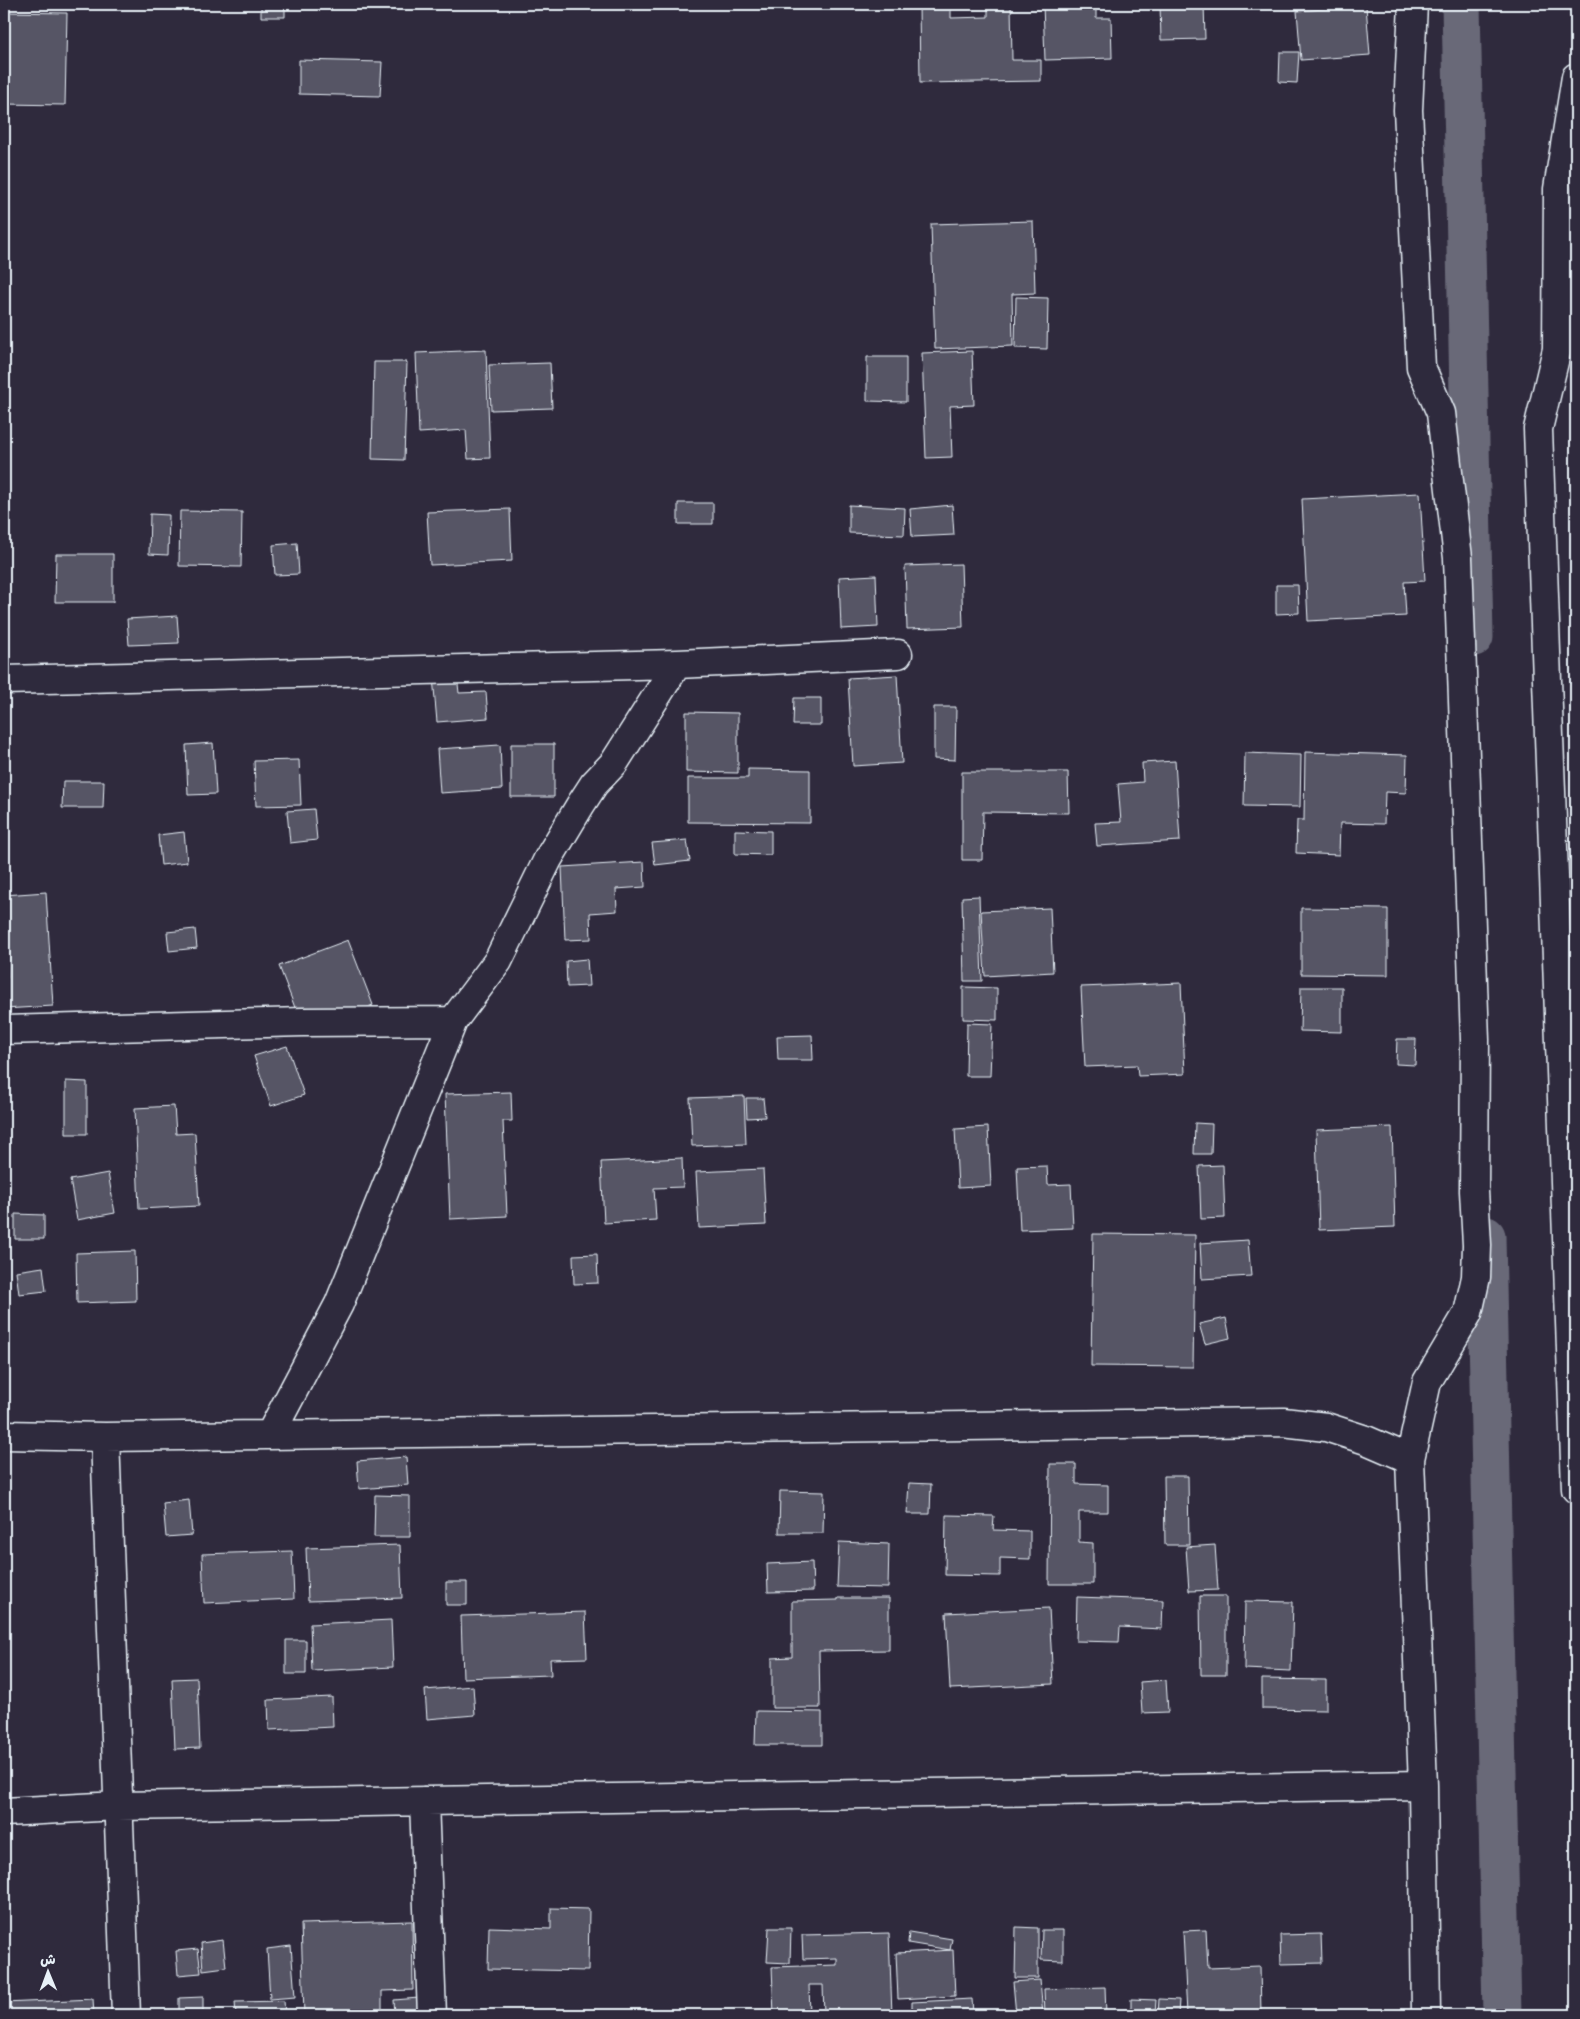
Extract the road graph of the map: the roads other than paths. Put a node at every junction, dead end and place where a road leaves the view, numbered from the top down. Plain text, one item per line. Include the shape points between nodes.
1 (1413, 4) edge
2 (1576, 77) edge
3 (898, 654) dead end
4 (677, 664) junction
5 (4, 680) edge
6 (453, 1021) junction
7 (4, 1030) edge
8 (271, 1433) junction
9 (4, 1435) edge
10 (105, 1437) junction
11 (1410, 1459) junction
12 (1576, 1489) edge
13 (1423, 1785) junction
14 (424, 1801) junction
15 (118, 1806) junction
16 (4, 1812) edge
17 (126, 2015) edge
18 (432, 2015) edge
19 (1426, 2015) edge

1 - 11 street via 1408,110 1421,367 1441,414 1458,558 1474,1030 1477,1245 1476,1277 1468,1313 1427,1382
2 - 12 street via 1558,189 1557,349 1538,429
3 - 4 street
4 - 5 street
4 - 6 street via 614,763 581,804 548,859 498,961
6 - 7 street
6 - 8 street via 339,1304
8 - 10 street
8 - 11 street via 1283,1422 1326,1427
9 - 10 street
10 - 15 street
11 - 13 street
13 - 14 street
13 - 19 street
14 - 15 street
14 - 18 street
15 - 16 street
15 - 17 street

